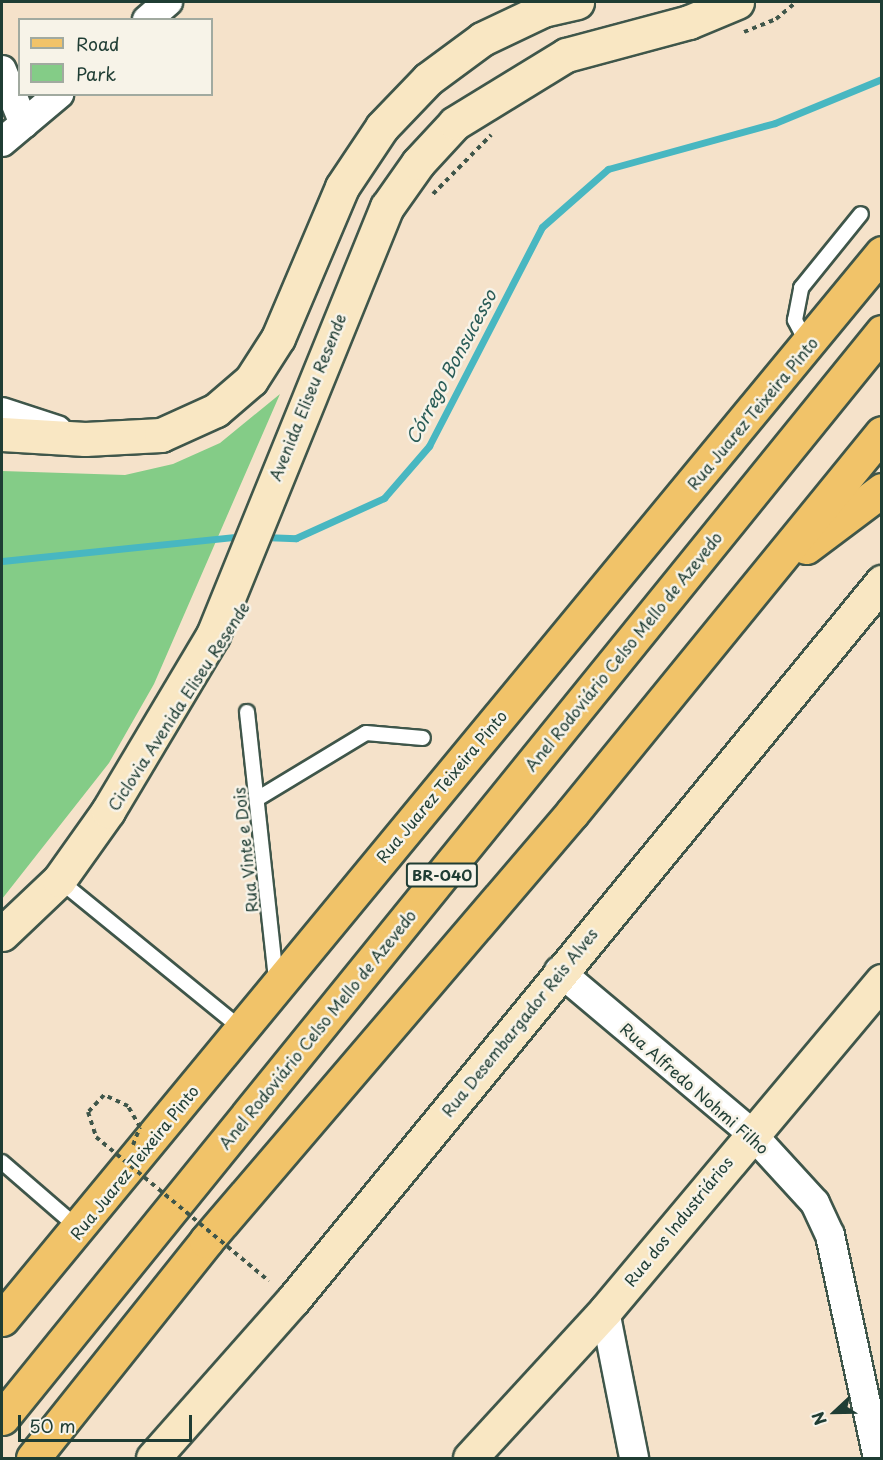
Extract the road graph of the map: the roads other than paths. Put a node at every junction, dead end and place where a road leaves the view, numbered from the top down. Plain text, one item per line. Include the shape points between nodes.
1 (577, 2) edge
2 (737, 2) edge
3 (2, 70) edge
4 (57, 96) edge
5 (24, 124) junction
6 (2, 142) edge
7 (861, 214) dead end
8 (882, 253) edge
9 (882, 332) edge
10 (808, 345) junction
11 (2, 412) edge
12 (882, 433) edge
13 (2, 434) edge
14 (84, 439) junction
15 (882, 490) edge
16 (771, 573) junction
17 (882, 582) edge
18 (247, 712) dead end
19 (423, 738) dead end
20 (257, 799) junction
21 (59, 880) junction
22 (2, 934) edge
23 (559, 971) junction
24 (882, 981) edge
25 (277, 984) junction
26 (242, 1029) junction
27 (750, 1132) junction
28 (2, 1162) edge
29 (80, 1230) junction
30 (605, 1311) junction
31 (2, 1319) edge
32 (2, 1418) edge
33 (33, 1458) edge
34 (153, 1458) edge
35 (470, 1458) edge
36 (634, 1458) edge
37 (878, 1458) edge

1 - 14 main road via 543,10 482,39 428,79 382,127 342,187 278,338 251,380 216,410 161,435
2 - 21 main road, Avenida Eliseu Resende via 689,22 566,56 455,123 387,207 289,440 213,635 120,791
3 - 5 street
4 - 5 street
5 - 6 street
7 - 10 lane via 801,288 795,320
8 - 10 main road, Rua Juarez Teixeira Pinto
9 - 32 main road, Anel Rodoviário Celso Mello de Azevedo / BR-040
10 - 25 main road, Rua Juarez Teixeira Pinto
11 - 14 street
12 - 16 main road, BR-040
13 - 14 main road
15 - 16 main road
16 - 33 main road, BR-040 via 206,1241
17 - 23 main road, Rua Desembargador Reis Alves
18 - 20 lane, Rua Vinte e Dois
19 - 20 lane via 366,733
20 - 25 lane, Rua Vinte e Dois
21 - 22 main road, Avenida Eliseu Resende
21 - 26 lane
23 - 27 street, Rua Alfredo Nohmi Filho
23 - 34 main road, Rua Desembargador Reis Alves via 293,1300
24 - 27 main road, Rua dos Industriários
25 - 26 main road, Rua Juarez Teixeira Pinto
26 - 29 main road, Rua Juarez Teixeira Pinto
27 - 30 main road, Rua dos Industriários
27 - 37 street, Rua Alfredo Nohmi Filho via 815,1203 830,1235
28 - 29 lane
29 - 31 main road, Rua Juarez Teixeira Pinto
30 - 35 main road, Rua dos Industriários
30 - 36 street

